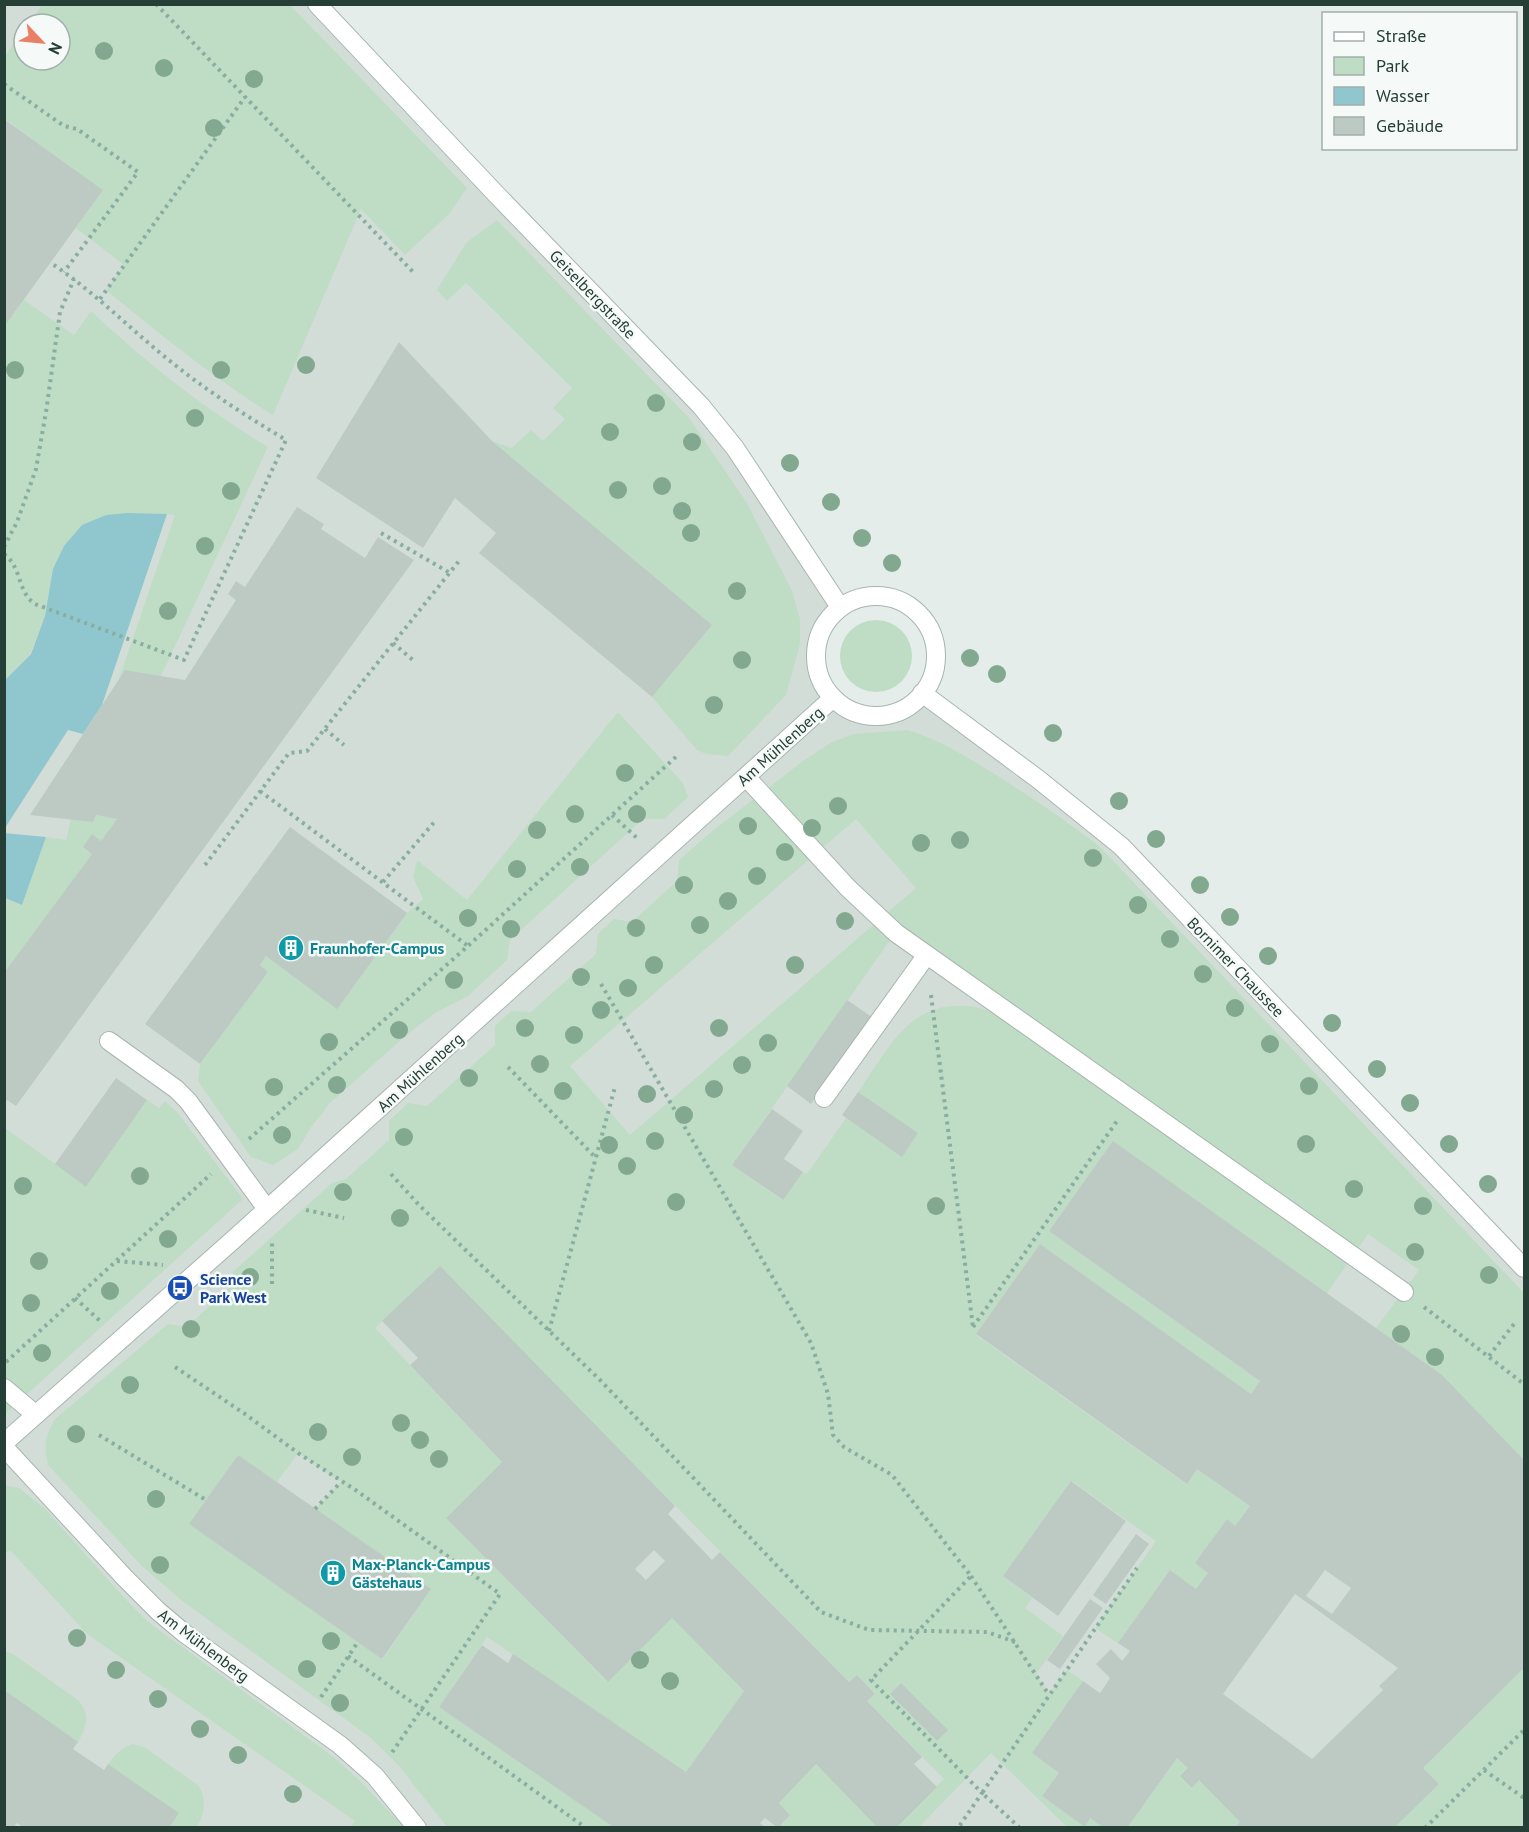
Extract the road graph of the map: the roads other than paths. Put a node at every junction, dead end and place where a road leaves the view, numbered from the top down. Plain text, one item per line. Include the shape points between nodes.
1 (317, 4) edge
2 (840, 607) junction
3 (922, 693) junction
4 (833, 698) junction
5 (746, 777) junction
6 (926, 956) junction
7 (109, 1041) dead end
8 (824, 1098) dead end
9 (267, 1209) junction
10 (1524, 1268) edge
11 (1404, 1292) road end
12 (4, 1388) edge
13 (36, 1415) junction
14 (4, 1445) edge
15 (417, 1827) edge

1 - 2 street, Geiselbergstraße via 701,406 735,448
2 - 3 street via 857,598 876,596 912,607 925,621 936,657 932,676
2 - 4 street via 825,624 816,650 820,677
3 - 4 street via 902,710 877,715 848,709
3 - 10 street, Bornimer Chaussee via 1120,846
4 - 5 street, Am Mühlenberg
5 - 6 street via 848,888
5 - 9 street, Am Mühlenberg
6 - 8 street
6 - 11 street
7 - 9 street via 188,1101
9 - 13 street, Am Mühlenberg
12 - 13 street
13 - 14 street, Am Mühlenberg
14 - 15 street, Am Mühlenberg via 158,1611 340,1745 375,1776

